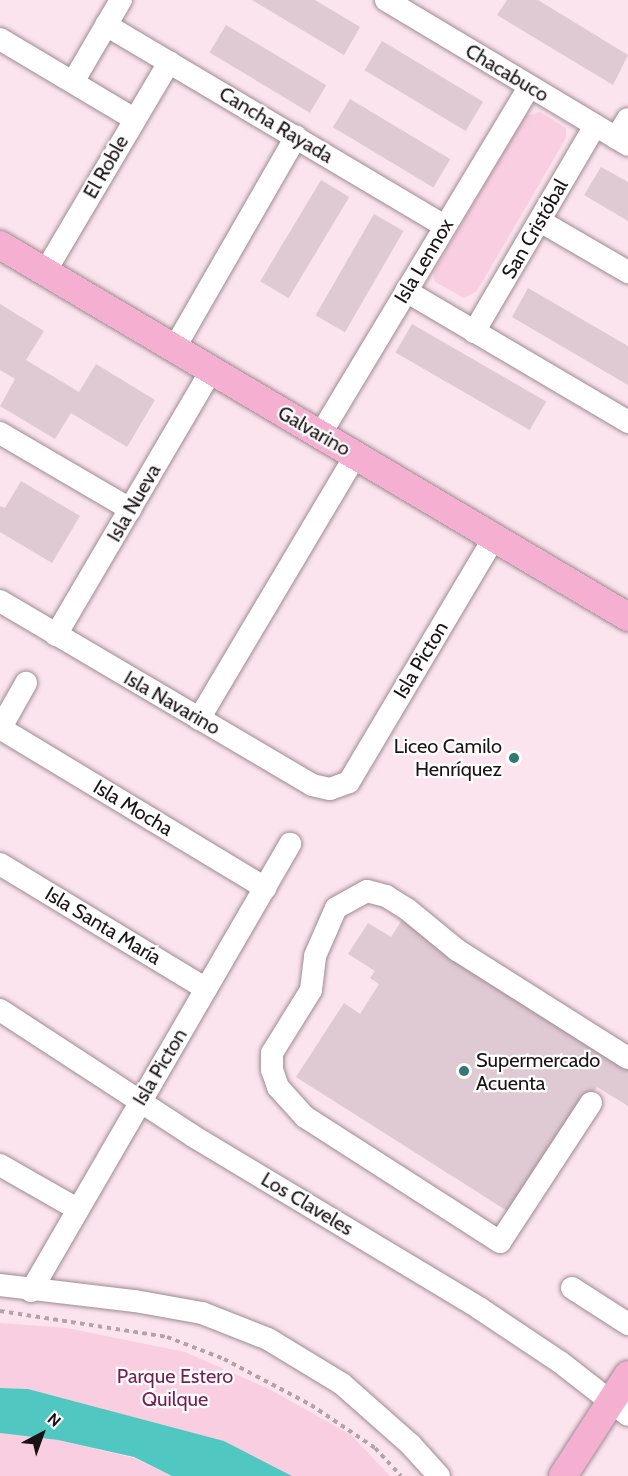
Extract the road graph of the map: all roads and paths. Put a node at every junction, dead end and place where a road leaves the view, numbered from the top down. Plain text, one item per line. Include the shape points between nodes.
1 (121, 0) edge
2 (386, 0) edge
3 (106, 25) junction
4 (0, 39) edge
5 (169, 62) junction
6 (72, 82) junction
7 (529, 87) junction
8 (628, 118) edge
9 (134, 119) junction
10 (595, 126) junction
11 (296, 137) junction
12 (622, 142) edge
13 (540, 220) junction
14 (445, 226) junction
15 (0, 245) edge
16 (45, 272) junction
17 (628, 272) edge
18 (406, 291) junction
19 (474, 332) junction
20 (174, 349) junction
21 (211, 371) junction
22 (628, 422) edge
23 (0, 433) edge
24 (320, 435) junction
25 (356, 455) junction
26 (130, 508) junction
27 (494, 538) junction
28 (0, 602) edge
29 (628, 617) edge
30 (56, 635) junction
31 (26, 683) dead end
32 (199, 719) junction
33 (0, 729) edge
34 (349, 782) joint
35 (290, 844) dead end
36 (0, 864) edge
37 (265, 888) junction
38 (206, 989) junction
39 (0, 1010) edge
40 (628, 1058) edge
41 (141, 1098) junction
42 (591, 1103) dead end
43 (0, 1165) edge
44 (77, 1209) junction
45 (0, 1285) edge
46 (572, 1288) dead end
47 (31, 1291) junction
48 (0, 1311) edge
49 (628, 1324) edge
50 (628, 1376) edge
51 (620, 1408) edge
52 (401, 1476) edge
53 (439, 1476) edge
54 (563, 1476) edge

1 - 3 street
2 - 7 street, Chacabuco
3 - 5 street, Cancha Rayada
3 - 6 street
4 - 6 street
5 - 9 street, El Roble
5 - 11 street, Cancha Rayada
6 - 9 street
7 - 10 street, Chacabuco
7 - 14 street, Isla Lennox
8 - 12 street
9 - 16 street, El Roble
10 - 12 street, Chacabuco
10 - 13 street, San Cristóbal
11 - 14 street, Cancha Rayada
11 - 20 street
13 - 17 street
13 - 19 street, San Cristóbal
14 - 18 street, Isla Lennox
15 - 16 main road, Galvarino
16 - 20 main road, Galvarino
18 - 19 street
18 - 24 street, Isla Lennox
19 - 22 street
20 - 21 main road, Galvarino
21 - 24 main road, Galvarino
21 - 26 street, Isla Nueva
23 - 26 street
24 - 25 main road, Galvarino
25 - 27 main road, Galvarino
25 - 32 street
26 - 30 street, Isla Nueva
27 - 29 main road, Galvarino
27 - 34 street, Isla Picton
28 - 30 street, Isla Navarino
30 - 32 street, Isla Navarino
31 - 33 street
32 - 34 street, Isla Navarino via 312,785 330,789
33 - 37 street, Isla Mocha
35 - 37 street, Isla Picton
36 - 38 street, Isla Santa María
37 - 38 street, Isla Picton
38 - 41 street, Isla Picton
39 - 41 street, Los Claveles
40 - 42 street via 457,951 400,904 367,891 336,908 315,956 311,990 272,1053 278,1087 305,1116 500,1242
41 - 44 street, Isla Picton
41 - 51 street, Los Claveles via 194,1136 479,1308
43 - 44 street
44 - 47 street, Isla Picton
45 - 47 street
46 - 49 street
47 - 53 street via 135,1301 202,1313 268,1339 342,1384 410,1444
48 - 52 path via 166,1337 224,1359 311,1405 375,1448
50 - 51 main road
51 - 54 main road

